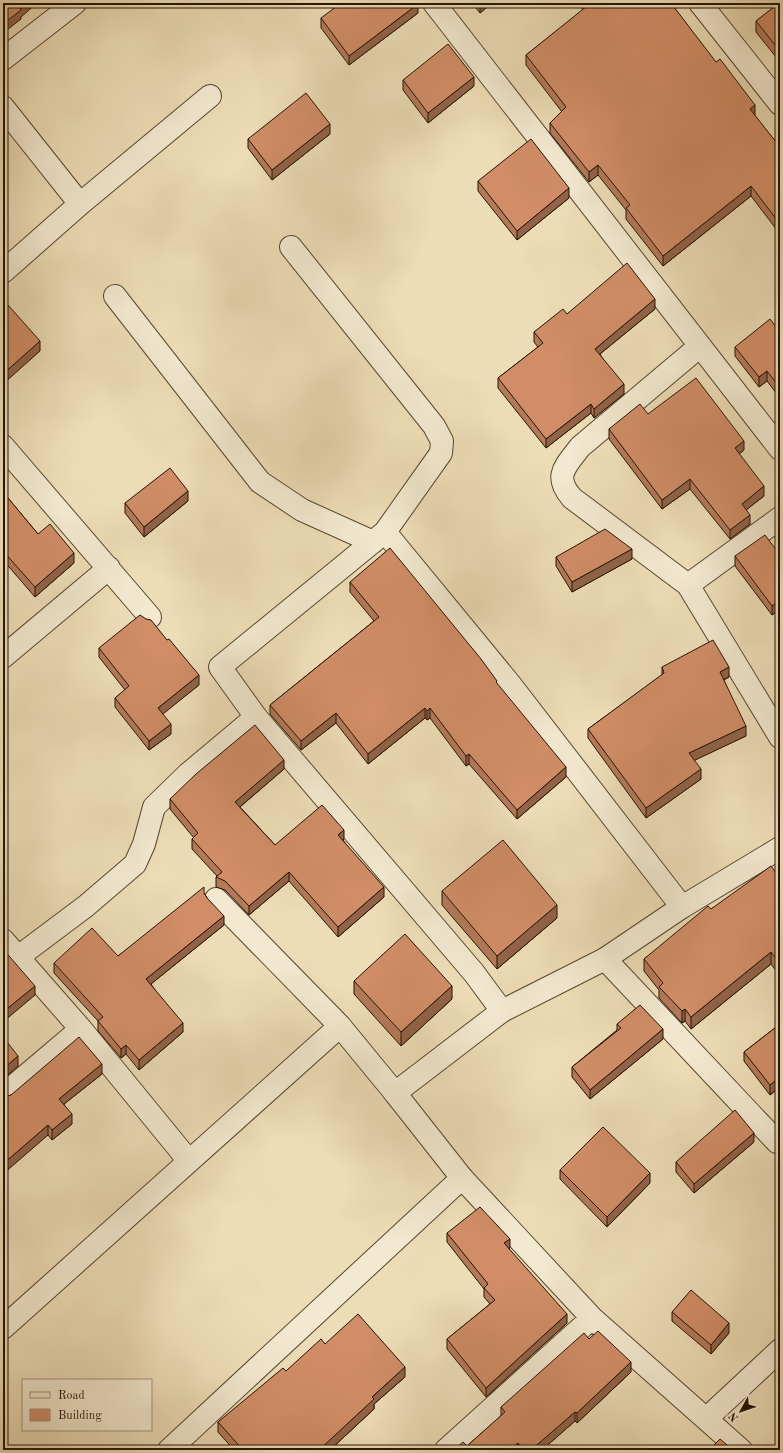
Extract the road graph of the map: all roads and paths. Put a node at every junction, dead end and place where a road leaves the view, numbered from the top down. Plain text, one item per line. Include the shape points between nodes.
1 (75, 3) edge
2 (434, 3) edge
3 (700, 3) edge
4 (3, 59) edge
5 (210, 96) dead end
6 (780, 104) edge
7 (3, 107) edge
8 (80, 204) junction
9 (291, 247) dead end
10 (3, 272) edge
11 (115, 296) dead end
12 (700, 346) junction
13 (3, 446) edge
14 (780, 449) edge
15 (780, 518) edge
16 (379, 537) junction
17 (108, 568) junction
18 (688, 586) junction
19 (150, 617) dead end
20 (3, 657) edge
21 (256, 717) junction
22 (780, 737) edge
23 (780, 848) edge
24 (216, 899) dead end
25 (682, 907) junction
26 (3, 940) edge
27 (18, 957) junction
28 (605, 959) junction
29 (502, 1011) junction
30 (340, 1026) junction
31 (80, 1029) junction
32 (395, 1093) junction
33 (3, 1095) edge
34 (777, 1142) dead end
35 (189, 1161) junction
36 (462, 1178) junction
37 (592, 1318) junction
38 (3, 1328) edge
39 (780, 1350) edge
40 (706, 1419) junction
41 (169, 1450) edge
42 (446, 1450) edge
43 (741, 1450) edge

1 - 4 street
2 - 12 street
3 - 6 street
5 - 8 street
7 - 8 street
8 - 10 street
9 - 16 street via 434,426 442,441 441,453
11 - 16 street via 260,482 302,510
12 - 14 street
12 - 18 street via 580,448 561,477 563,487 572,498
13 - 17 street
15 - 18 street
16 - 21 street via 220,667
16 - 25 street via 510,684
17 - 19 street
17 - 20 street
18 - 22 street
21 - 27 street via 188,774 154,807 144,844 135,864 86,906
21 - 29 street via 474,973
23 - 25 street
24 - 30 street
25 - 28 street
26 - 27 street
27 - 31 street
28 - 29 street
28 - 34 street
29 - 32 street
30 - 32 street
30 - 35 street
31 - 33 street
31 - 35 street
32 - 36 street
35 - 38 street
36 - 37 street
36 - 41 street
37 - 40 street
37 - 42 street
39 - 40 street
40 - 43 street

